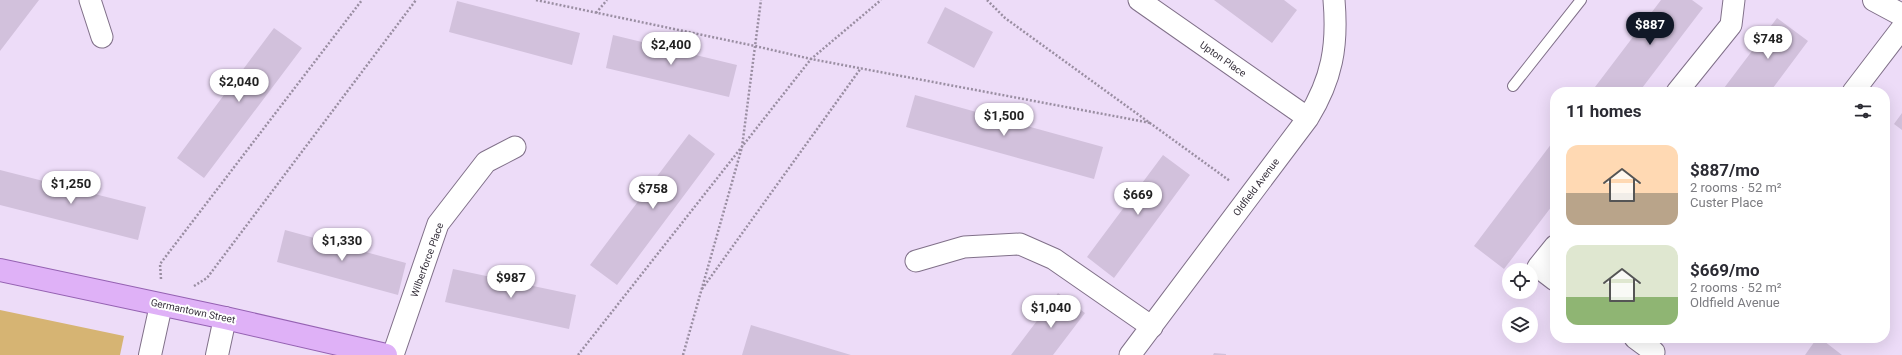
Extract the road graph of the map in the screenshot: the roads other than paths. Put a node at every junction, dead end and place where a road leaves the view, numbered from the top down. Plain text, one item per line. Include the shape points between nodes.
1 (90, 0) edge
2 (1139, 0) edge
3 (1334, 0) edge
4 (1581, 0) edge
5 (1734, 0) edge
6 (1874, 0) edge
7 (1902, 15) edge
8 (1902, 28) edge
9 (102, 37) dead end
10 (1513, 86) dead end
11 (1681, 87) edge
12 (1857, 87) edge
13 (1308, 118) junction
14 (515, 147) dead end
15 (1550, 252) edge
16 (916, 261) dead end
17 (0, 270) edge
18 (1550, 276) edge
19 (161, 304) junction
20 (225, 318) junction
21 (1152, 327) junction
22 (1646, 343) edge
23 (1657, 348) edge
24 (150, 355) edge
25 (217, 355) edge
26 (386, 355) edge
27 (393, 355) edge
28 (1130, 355) edge

1 - 9 street
2 - 13 street, Upton Place
3 - 13 street, Oldfield Avenue via 1336,26 1332,64 1326,83
4 - 10 lane
5 - 11 street via 1731,25
6 - 7 main road
8 - 12 street
13 - 21 street, Oldfield Avenue
14 - 27 street, Wilberforce Place via 486,162 438,224
15 - 18 street via 1538,267
16 - 21 street via 964,247 1020,244 1054,259
17 - 19 main road, Germantown Street
19 - 20 main road, Germantown Street
19 - 24 main road
20 - 25 main road
20 - 26 main road, Germantown Street
21 - 28 street, Oldfield Avenue
22 - 23 street

